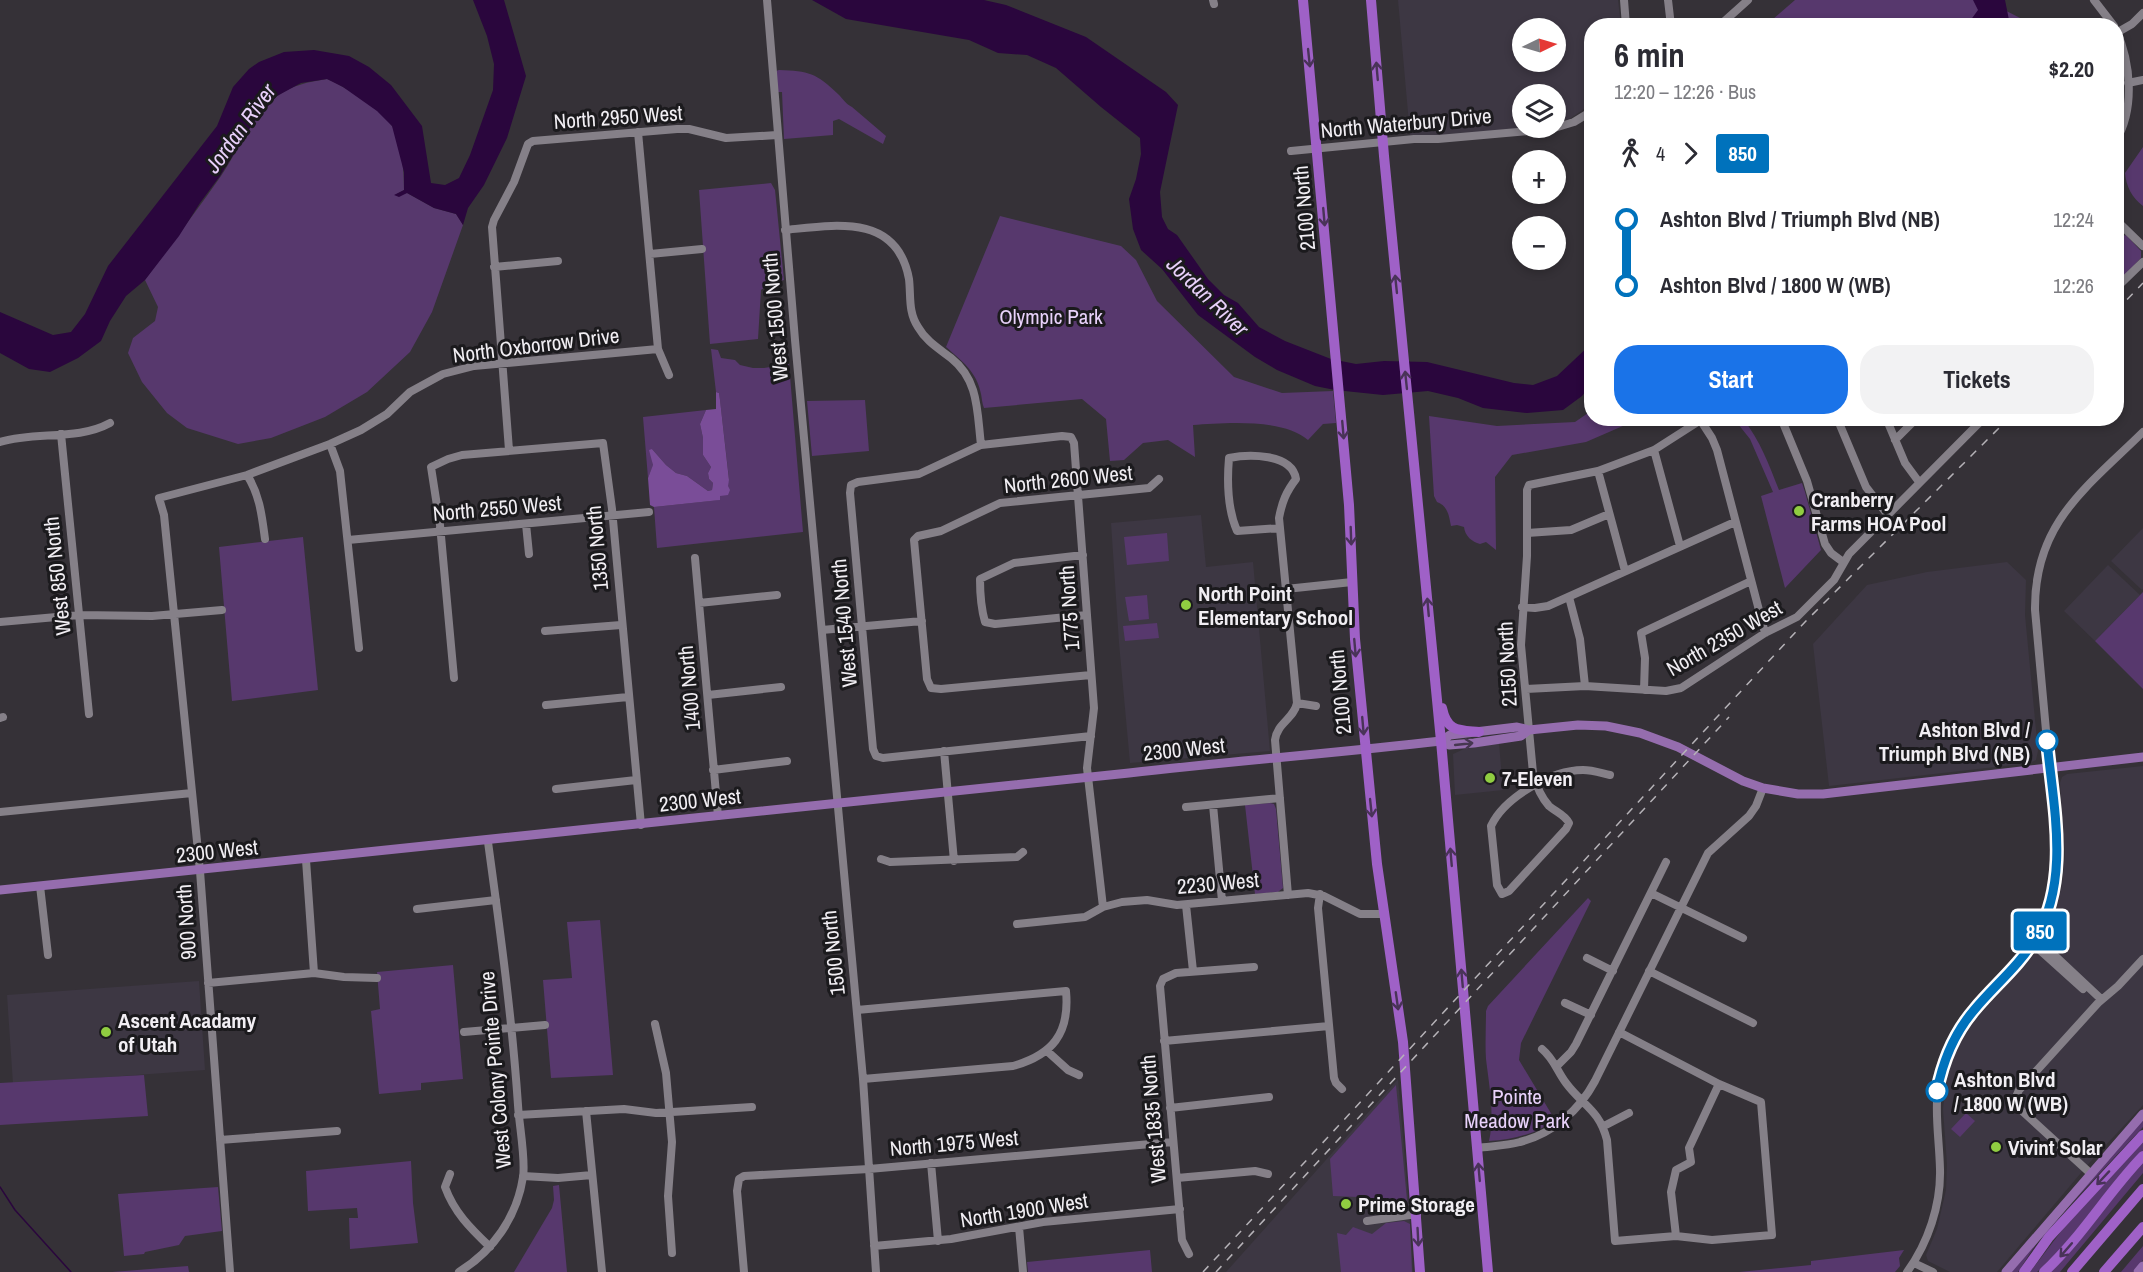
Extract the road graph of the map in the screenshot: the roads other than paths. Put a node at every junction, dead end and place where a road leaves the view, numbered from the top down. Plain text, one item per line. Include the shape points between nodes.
1 (767, 0) edge
2 (1303, 0) edge
3 (1371, 0) edge
4 (1624, 0) edge
5 (1668, 0) edge
6 (1748, 0) edge
7 (2094, 0) edge
8 (2143, 13) edge
9 (1625, 18) edge
10 (1670, 18) edge
11 (1728, 18) edge
12 (2108, 18) edge
13 (2124, 26) edge
14 (2124, 55) edge
15 (2143, 80) edge
16 (2128, 83) junction
17 (1584, 116) edge
18 (2124, 121) edge
19 (638, 132) junction
20 (777, 135) junction
21 (1291, 151) dead end
22 (2124, 227) edge
23 (785, 230) junction
24 (2143, 246) edge
25 (702, 249) dead end
26 (650, 254) junction
27 (558, 261) dead end
28 (2143, 262) edge
29 (494, 267) junction
30 (2124, 280) edge
31 (658, 349) junction
32 (501, 364) junction
33 (669, 375) dead end
34 (110, 423) dead end
35 (1693, 426) edge
36 (1706, 426) edge
37 (1783, 426) edge
38 (1840, 426) edge
39 (1889, 426) edge
40 (1909, 426) edge
41 (1976, 426) edge
42 (62, 434) junction
43 (2143, 434) edge
44 (1895, 440) junction
45 (0, 442) edge
46 (330, 444) junction
47 (981, 445) junction
48 (509, 450) junction
49 (1654, 450) junction
50 (1599, 471) junction
51 (248, 475) junction
52 (1159, 479) dead end
53 (1920, 482) junction
54 (1078, 495) junction
55 (159, 498) joint
56 (650, 512) dead end
57 (1609, 514) junction
58 (1887, 514) junction
59 (612, 516) junction
60 (1735, 522) junction
61 (526, 524) junction
62 (1280, 528) junction
63 (441, 532) junction
64 (1527, 533) junction
65 (265, 540) dead end
66 (348, 540) junction
67 (1680, 546) junction
68 (529, 554) dead end
69 (1083, 555) junction
70 (695, 558) dead end
71 (1843, 562) junction
72 (1625, 571) junction
73 (1751, 581) junction
74 (1352, 582) junction
75 (1286, 589) junction
76 (777, 595) dead end
77 (1569, 597) junction
78 (699, 603) junction
79 (1522, 607) junction
80 (222, 610) dead end
81 (79, 615) junction
82 (175, 615) junction
83 (1087, 615) junction
84 (922, 621) junction
85 (0, 622) edge
86 (621, 625) junction
87 (862, 627) junction
88 (822, 630) junction
89 (545, 631) dead end
90 (1765, 633) junction
91 (359, 648) dead end
92 (1433, 665) junction
93 (1091, 675) junction
94 (454, 678) dead end
95 (1585, 686) junction
96 (781, 687) dead end
97 (1526, 689) junction
98 (1644, 690) junction
99 (708, 695) junction
100 (628, 698) junction
101 (1297, 703) junction
102 (546, 705) dead end
103 (1316, 706) dead end
104 (89, 714) dead end
105 (1529, 730) junction
106 (1479, 732) junction
107 (1091, 736) junction
108 (1441, 741) junction
109 (1365, 750) junction
110 (944, 751) junction
111 (2143, 757) edge
112 (1276, 758) junction
113 (787, 761) dead end
114 (2049, 767) junction
115 (713, 770) junction
116 (1610, 776) dead end
117 (1088, 777) junction
118 (636, 780) junction
119 (1536, 784) junction
120 (1763, 788) junction
121 (556, 789) dead end
122 (192, 793) junction
123 (948, 793) junction
124 (1280, 798) junction
125 (837, 804) junction
126 (1213, 805) junction
127 (1186, 807) dead end
128 (0, 812) edge
129 (718, 816) junction
130 (641, 825) junction
131 (488, 842) junction
132 (1023, 852) dead end
133 (881, 859) dead end
134 (306, 860) junction
135 (954, 861) junction
136 (1666, 862) dead end
137 (200, 871) junction
138 (40, 886) junction
139 (0, 890) edge
140 (1651, 893) junction
141 (1320, 894) junction
142 (1288, 895) junction
143 (496, 900) junction
144 (1222, 901) junction
145 (1186, 904) junction
146 (1102, 907) junction
147 (1681, 907) junction
148 (417, 909) dead end
149 (1385, 914) junction
150 (1017, 924) dead end
151 (1743, 938) dead end
152 (2034, 941) junction
153 (48, 954) dead end
154 (1587, 958) dead end
155 (2143, 959) edge
156 (1254, 967) dead end
157 (1193, 971) junction
158 (1613, 971) junction
159 (1649, 971) junction
160 (314, 973) junction
161 (377, 978) dead end
162 (208, 983) junction
163 (2099, 1001) junction
164 (1565, 1003) dead end
165 (857, 1010) junction
166 (1591, 1015) junction
167 (655, 1023) dead end
168 (1753, 1023) dead end
169 (545, 1025) dead end
170 (1329, 1026) junction
171 (512, 1028) junction
172 (464, 1032) dead end
173 (1619, 1032) junction
174 (1164, 1041) junction
175 (1542, 1049) dead end
176 (1047, 1051) junction
177 (1557, 1066) junction
178 (1079, 1075) dead end
179 (863, 1079) junction
180 (1719, 1084) junction
181 (1342, 1089) dead end
182 (1269, 1097) dead end
183 (1583, 1100) junction
184 (752, 1107) dead end
185 (1170, 1108) junction
186 (586, 1111) junction
187 (669, 1112) junction
188 (1629, 1113) dead end
189 (2143, 1114) edge
190 (518, 1115) junction
191 (1604, 1126) junction
192 (337, 1131) dead end
193 (2143, 1135) edge
194 (220, 1140) junction
195 (1173, 1142) junction
196 (1477, 1148) junction
197 (2143, 1156) edge
198 (930, 1163) junction
199 (869, 1169) junction
200 (2090, 1173) junction
201 (450, 1174) dead end
202 (1268, 1174) dead end
203 (592, 1175) junction
204 (523, 1176) junction
205 (1177, 1178) junction
206 (2143, 1190) edge
207 (1180, 1209) junction
208 (1417, 1214) junction
209 (1367, 1221) dead end
210 (1019, 1227) junction
211 (2143, 1227) edge
212 (1676, 1236) junction
213 (938, 1241) junction
214 (874, 1246) junction
215 (490, 1247) junction
216 (672, 1253) dead end
217 (1189, 1254) dead end
218 (1914, 1263) junction
219 (2143, 1266) edge
220 (230, 1272) edge
221 (459, 1272) edge
222 (602, 1272) edge
223 (744, 1272) edge
224 (876, 1272) edge
225 (1023, 1272) edge
226 (1420, 1272) edge
227 (1488, 1272) edge
228 (1907, 1272) edge
229 (1933, 1272) edge
230 (2006, 1272) edge
231 (2024, 1272) edge
232 (2044, 1272) edge
233 (2072, 1272) edge
234 (2104, 1272) edge
235 (2138, 1272) edge

1 - 20 street, West 1500 North
2 -> 74 highway, 2100 North via 1341,401
92 -> 3 highway
4 - 9 street
5 - 10 street
6 - 11 street
7 - 12 street
8 - 13 street
14 - 16 street
15 - 16 street
16 - 18 street
17 - 21 street, North Waterbury Drive via 1551,129
19 - 20 street, North 2950 West via 689,129 726,138
19 - 26 street
19 - 29 street, North 2950 West via 528,144 492,227
20 - 23 street, West 1500 North
22 - 24 street
23 - 47 street via 853,225 874,231 892,245 909,278 909,303 915,324 970,380 976,396
23 - 88 street, West 1500 North
25 - 26 street
26 - 31 street
27 - 29 street
28 - 30 street
29 - 32 street
31 - 32 street, North Oxborrow Drive
31 - 33 street
32 - 46 street, North Oxborrow Drive via 458,369 434,378 410,392 387,414
32 - 48 street
34 - 42 street via 98,430
35 - 49 street
36 - 60 street
37 - 71 street via 1810,487 1826,544
38 - 58 street via 1866,486
39 - 44 street
40 - 44 street
41 - 53 street, North 2350 West
42 - 45 street
42 - 81 street, West 850 North
43 - 114 street via 2066,509 2039,562 2035,610
44 - 53 street via 1905,463
46 - 51 street, North Oxborrow Drive
46 - 66 street via 340,471
47 - 54 street, 1775 North via 1071,437
47 - 87 street, West 1540 North via 919,474 851,486
48 - 59 street, 1350 North via 603,443
48 - 63 street, 1350 North via 462,455 431,467
49 - 50 street
49 - 67 street
50 - 57 street
50 - 64 street, 2150 North via 1529,485
51 - 55 street, North Oxborrow Drive
51 - 65 street via 261,507
52 - 54 street, North 2600 West via 1149,488
53 - 58 street, North 2350 West
54 - 69 street, 1775 North
54 - 84 street, North 2600 West via 1000,503 941,531 918,536 914,540
55 - 82 street, 900 North
56 - 59 street, North 2550 West
57 - 64 street via 1571,530
57 - 72 street
58 - 71 street, North 2350 West
59 - 61 street, North 2550 West
59 - 86 street, 1350 North
60 - 67 street
60 - 73 street
61 - 63 street, North 2550 West
61 - 68 street
62 - 62 street via 1281,504 1296,479 1295,472 1277,460 1229,458 1237,531
62 - 75 street
63 - 66 street, North 2550 West
63 - 94 street
64 - 79 street, 2150 North
66 - 91 street
67 - 72 street
69 - 83 street, 1775 North
69 - 83 street via 1014,563 980,579 982,611 985,622 995,624
70 - 78 street, 1400 North
71 - 90 street, North 2350 West via 1834,580 1802,613
72 - 77 street
73 - 90 street
73 - 98 street via 1641,633
74 - 75 street
74 -> 109 highway, 2100 North
75 - 101 street
76 - 78 street
77 - 79 street via 1541,608
77 - 95 street via 1580,639
78 - 99 street, 1400 North
79 - 97 street, 2150 North
80 - 82 street
81 - 82 street
81 - 85 street
81 - 104 street, West 850 North
82 - 122 street, 900 North
83 - 93 street, 1775 North
84 - 87 street
84 - 93 street via 931,688
86 - 89 street
86 - 100 street, 1350 North
87 - 88 street
87 - 110 street, West 1540 North via 876,756
88 - 125 street, 1500 North
90 - 98 street, North 2350 West via 1688,684 1666,692
92 - 106 highway via 1447,723 1456,730
92 - 108 highway
93 - 107 street, 1775 North
95 - 97 street, North 2350 West
95 - 98 street, North 2350 West
96 - 99 street
97 - 105 street, 2150 North
99 - 115 street, 1400 North
100 - 102 street
100 - 118 street, 1350 North
101 - 103 street
101 - 112 street via 1276,733
105 - 106 main road via 1520,727
108 -> 105 main road via 1449,746 1474,743 1521,735
105 - 119 street, 2150 North
105 - 120 main road via 1578,725 1640,733
106 - 108 main road via 1448,736
107 - 110 street
107 - 117 street, 1775 North
108 - 109 main road, 2300 West
196 -> 108 highway
109 - 112 main road, 2300 West
109 -> 149 highway, 2100 North
110 - 123 street
111 - 114 main road
112 - 117 main road, 2300 West
112 - 124 street
113 - 115 street
114 - 120 main road via 1823,794
114 - 152 street via 2056,876 2050,904
115 - 129 street, 1400 North
116 - 119 street via 1576,770
117 - 123 main road, 2300 West
117 - 146 street, 1775 North
118 - 121 street
118 - 130 street, 1350 North
119 - 119 street, 2150 North via 1548,805 1569,823 1509,891 1502,894 1497,885 1491,826 1517,794
120 - 147 street via 1747,819 1708,853
122 - 128 street
122 - 137 street, 900 North
123 - 125 main road, 2300 West
123 - 135 street
124 - 126 street
124 - 142 street
125 - 129 main road, 2300 West
125 - 165 street, 1500 North
126 - 127 street
126 - 144 street
129 - 130 main road, 2300 West
130 - 131 main road, 2300 West
131 - 134 main road, 2300 West
131 - 143 street, West Colony Pointe Drive
132 - 135 street via 1017,857
133 - 135 street
134 - 137 main road, 2300 West
134 - 160 street
136 - 140 street
137 - 138 main road, 2300 West
137 - 162 street, 900 North
138 - 139 main road, 2300 West
138 - 153 street
140 - 147 street
140 - 158 street
141 - 142 street, 2230 West
141 - 149 street, 2230 West via 1360,914
141 - 170 street
142 - 144 street, 2230 West
143 - 148 street
143 - 171 street, West Colony Pointe Drive
144 - 145 street, 2230 West
145 - 146 street, 2230 West via 1142,900
145 - 157 street
146 - 150 street, 2230 West via 1085,917
147 - 151 street
147 - 159 street
149 -> 208 highway, 2100 North via 1403,1042
152 - 163 street
152 - 218 street via 1964,1023 1944,1062 1936,1108 1938,1196 1928,1234
154 - 158 street
155 - 163 street
156 - 157 street
157 - 174 street, West 1835 North via 1163,978 1159,990
158 - 166 street
159 - 168 street
159 - 173 street
160 - 161 street
160 - 162 street
162 - 194 street, 900 North
163 - 200 street via 2019,1089 2016,1099 2020,1109
164 - 166 street
165 - 176 street via 1066,992 1065,1021
165 - 179 street, 1500 North
166 - 177 street via 1571,1052
167 - 187 street via 666,1073
169 - 171 street
170 - 174 street
170 - 181 street via 1334,1078
171 - 172 street
171 - 190 street, West Colony Pointe Drive
173 - 180 street
173 - 183 street
174 - 185 street, West 1835 North
175 - 177 street
176 - 178 street
176 - 179 street via 1013,1066
177 - 183 street
179 - 199 street, 1500 North
180 - 212 street via 1689,1148 1691,1162 1676,1170 1671,1192
180 - 212 street via 1761,1102 1772,1235 1712,1240
182 - 185 street
183 - 191 street
183 - 196 street via 1560,1124 1539,1135 1519,1143
184 - 187 street
185 - 195 street, West 1835 North
186 - 187 street
186 - 190 street
186 - 203 street
187 - 216 street
188 - 191 street
189 - 200 main road
190 - 204 street, West Colony Pointe Drive
191 - 212 street via 1615,1241
192 - 194 street
193 -> 231 highway via 2049,1237
194 - 220 street, 900 North
195 - 198 street, North 1975 West
195 - 205 street, West 1835 North
227 -> 196 highway
197 -> 232 highway
198 - 199 street, North 1975 West
198 - 213 street
199 - 214 street, 1500 North
199 - 223 street, North 1975 West via 739,1179
200 - 230 main road
201 - 215 street via 445,1186 451,1203
202 - 205 street via 1255,1171
203 - 204 street
203 - 222 street
204 - 215 street, West Colony Pointe Drive via 505,1228
205 - 207 street, West 1835 North
206 - 233 highway
207 - 210 street, North 1900 West
207 - 217 street, West 1835 North via 1183,1244
208 - 209 street
208 -> 226 highway, 2100 North
210 - 213 street, North 1900 West
210 - 225 street
211 - 234 highway
213 - 214 street, North 1900 West
214 - 224 street, 1500 North
215 - 221 street, West Colony Pointe Drive
218 - 228 street
218 - 229 street
219 - 235 main road

